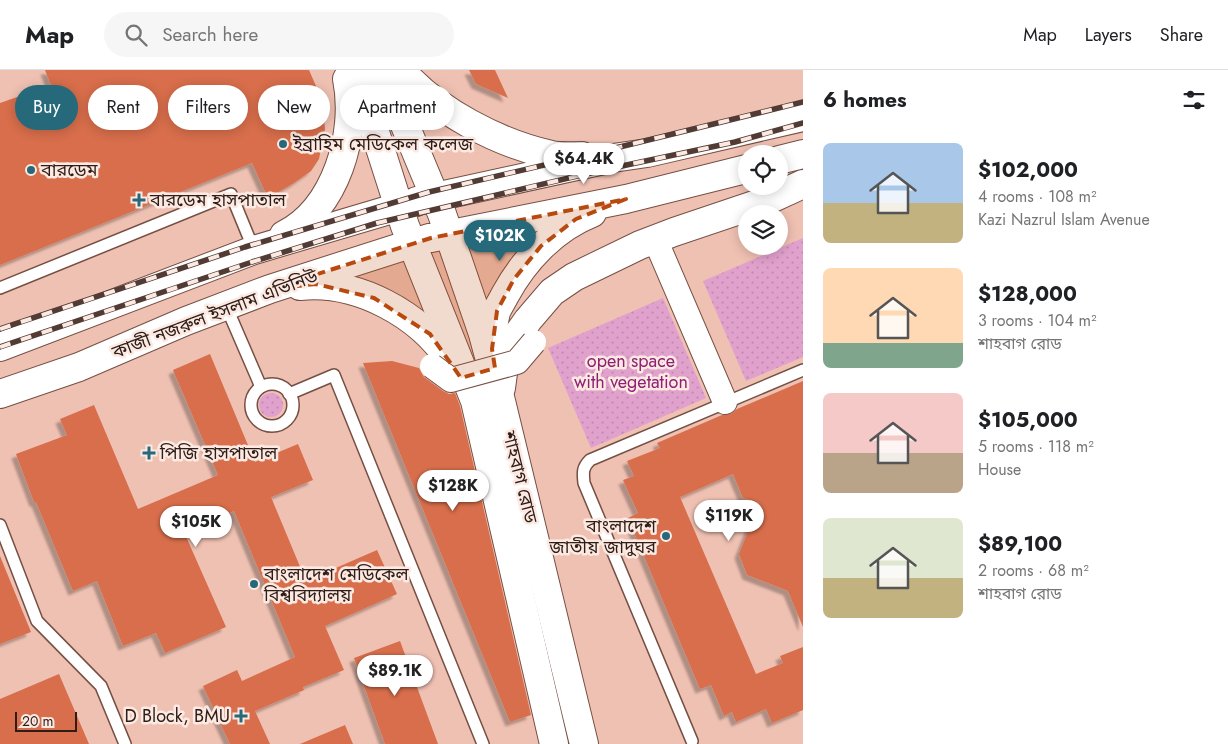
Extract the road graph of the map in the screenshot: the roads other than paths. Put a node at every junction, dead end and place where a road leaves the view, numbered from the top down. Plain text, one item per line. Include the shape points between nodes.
1 (346, 70) edge
2 (353, 70) edge
3 (382, 70) edge
4 (401, 70) edge
5 (803, 116) edge
6 (803, 154) edge
7 (613, 158) junction
8 (788, 158) edge
9 (738, 171) edge
10 (803, 184) edge
11 (626, 199) junction
12 (424, 220) junction
13 (655, 239) junction
14 (254, 250) junction
15 (0, 288) edge
16 (270, 289) junction
17 (226, 306) junction
18 (534, 342) dead end
19 (0, 346) edge
20 (432, 366) dead end
21 (803, 370) edge
22 (261, 387) junction
23 (0, 394) edge
24 (289, 394) junction
25 (488, 399) junction
26 (725, 402) junction
27 (0, 525) edge
28 (692, 741) dead end
29 (125, 744) edge
30 (483, 744) edge
31 (554, 744) edge
32 (584, 744) edge

1 - 14 main road via 350,126 338,171 326,198 291,232
2 - 12 main road via 366,104
3 - 12 main road
4 - 7 main road via 445,108 482,131 553,155
5 - 7 main road
6 - 8 main road
7 - 12 main road
9 - 11 main road
10 - 13 main road via 766,201
11 - 12 main road
11 - 25 main road via 576,219 541,246 514,278 496,311
12 - 14 main road
12 - 16 main road, কাজী নজরুল ইসলাম এভিনিউ
12 - 25 main road, শাহবাগ রোড
12 - 25 main road, শাহবাগ রোড via 483,334
13 - 25 main road via 574,276 552,292 513,341
13 - 26 street
14 - 15 lane via 231,194
14 - 19 main road
16 - 17 main road, কাজী নজরুল ইসলাম এভিনিউ
16 - 25 main road via 316,284 344,288 374,298 430,334
17 - 22 lane
17 - 23 main road, কাজী নজরুল ইসলাম এভিনিউ via 79,367
18 - 20 street, bridge via 517,362 451,380
21 - 26 lane
22 - 24 lane via 273,384
22 - 24 lane via 252,397 252,411 260,423 267,425 281,424 287,419 292,407
24 - 30 lane via 334,375
25 - 31 main road, শাহবাগ রোড
25 - 32 main road, শাহবাগ রোড
26 - 28 lane via 590,460 583,473 584,483
27 - 29 lane via 37,621 101,686

